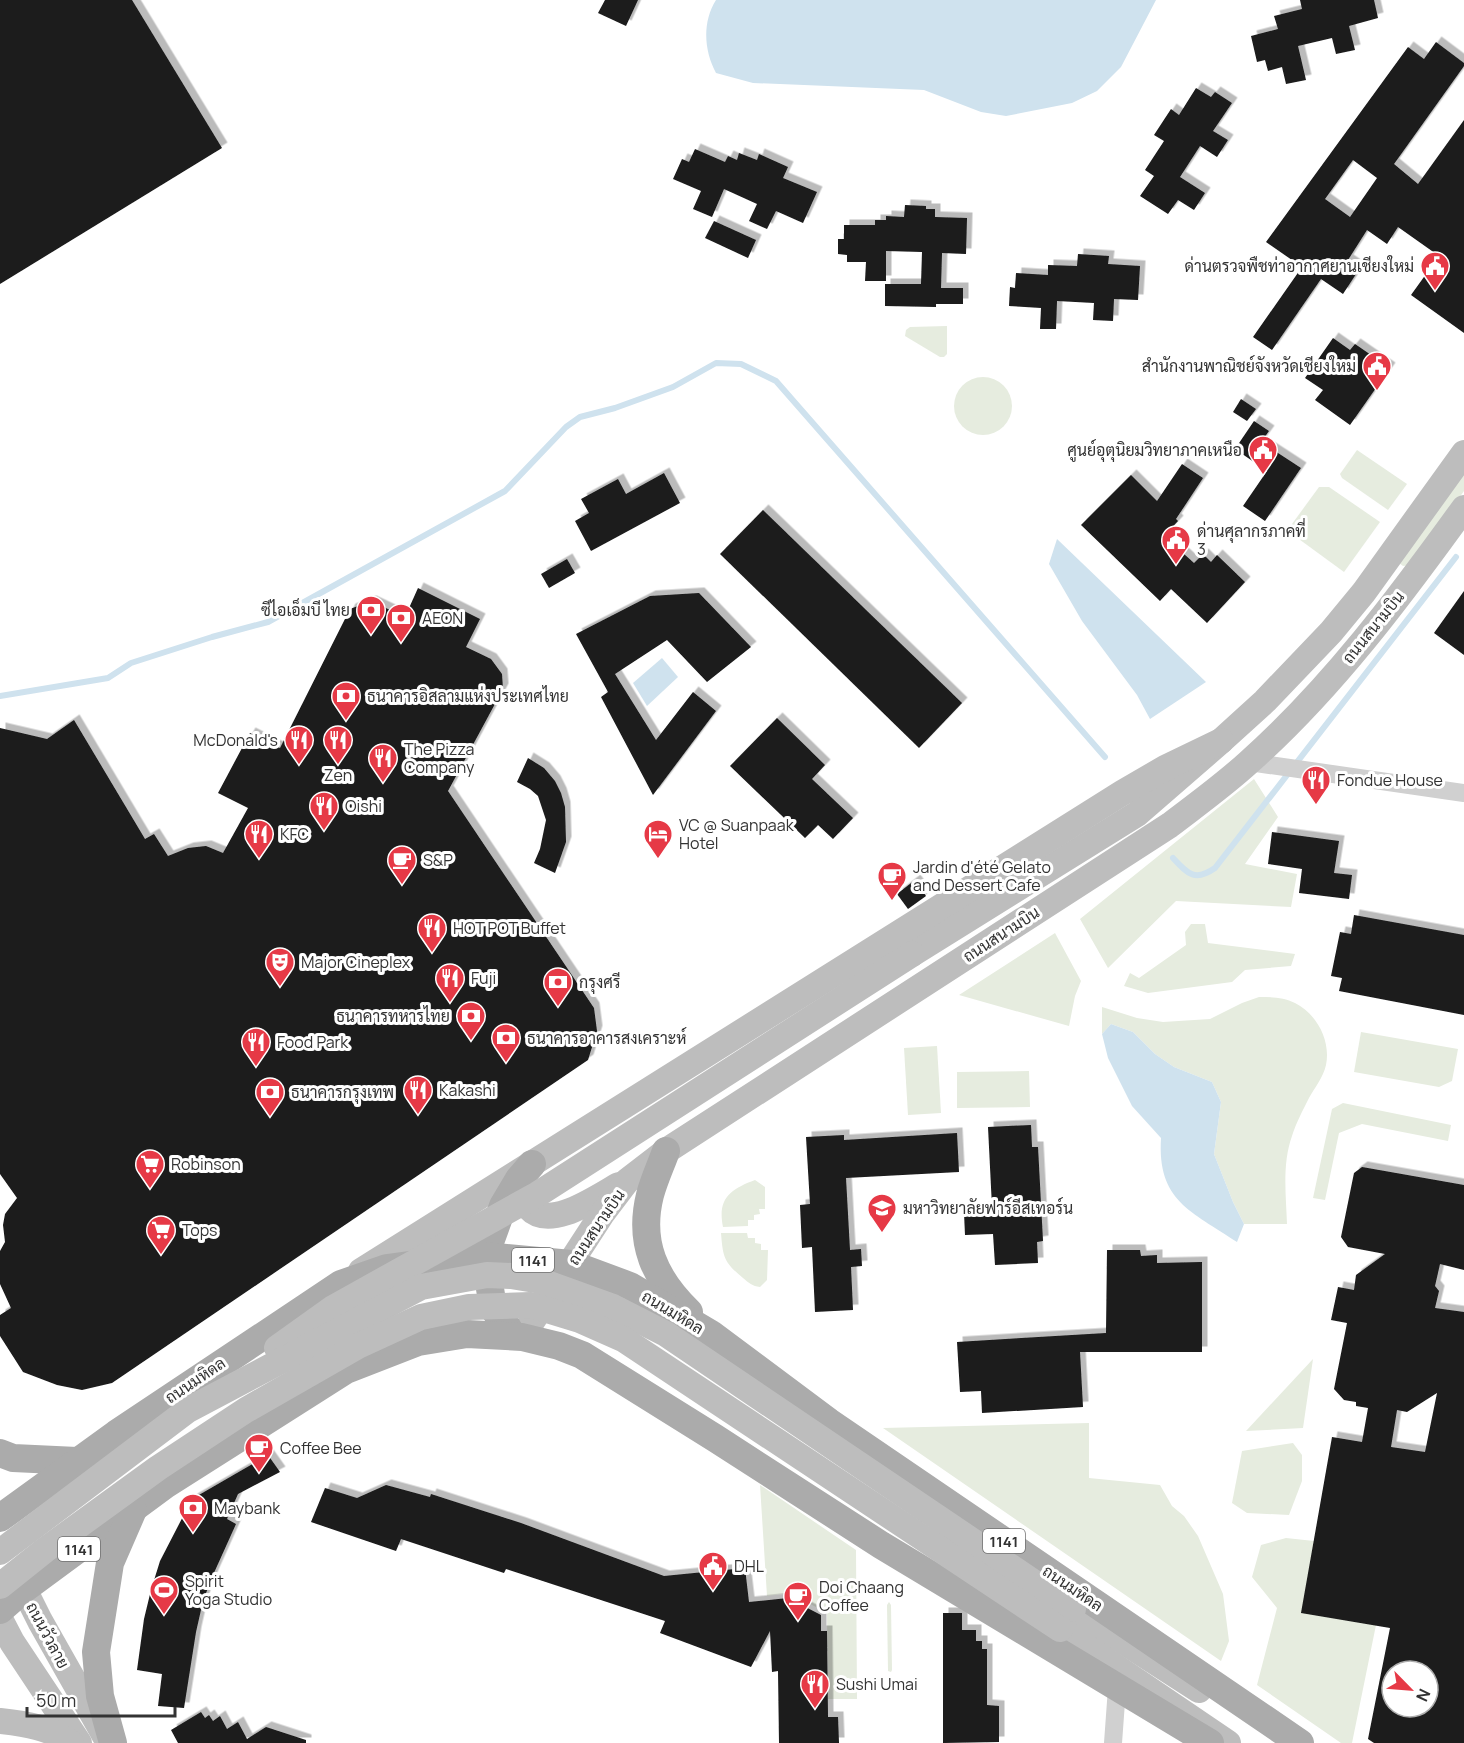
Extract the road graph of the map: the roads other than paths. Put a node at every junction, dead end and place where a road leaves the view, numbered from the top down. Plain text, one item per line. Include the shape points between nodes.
1 (1464, 453) edge
2 (1464, 508) edge
3 (1221, 741) junction
4 (1249, 762) junction
5 (1464, 793) edge
6 (666, 1151) junction
7 (526, 1171) junction
8 (627, 1181) junction
9 (485, 1256) junction
10 (570, 1264) junction
11 (341, 1284) junction
12 (711, 1334) junction
13 (518, 1337) junction
14 (762, 1373) junction
15 (188, 1410) junction
16 (715, 1438) junction
17 (0, 1453) edge
18 (77, 1461) junction
19 (133, 1508) junction
20 (0, 1518) edge
21 (0, 1552) edge
22 (12, 1587) edge
23 (0, 1610) edge
24 (0, 1619) edge
25 (1067, 1619) junction
26 (1117, 1688) junction
27 (0, 1721) edge
28 (71, 1743) edge
29 (80, 1743) edge
30 (111, 1743) edge
31 (1113, 1743) edge
32 (1210, 1743) edge
33 (1228, 1743) edge
34 (1280, 1743) edge
35 (1300, 1743) edge

1 - 3 main road, ถนนสนามบิน / 1141 via 1331,632
2 - 4 main road, ถนนสนามบิน / 1141 via 1343,666
3 - 7 main road, ถนนสนามบิน / 1141 via 1122,793
3 - 15 main road, ถนนสนามบิน / 1141, bridge via 1137,814 538,1194 333,1308
4 - 5 street
4 - 6 main road, ถนนสนามบิน / 1141 via 1170,825
6 - 8 main road, ถนนสนามบิน / 1141
6 - 12 main road via 650,1195 647,1249 672,1295
7 - 8 main road via 519,1191 524,1202 531,1210 550,1216 564,1214
7 - 9 main road via 502,1206
7 - 11 main road, ถนนสนามบิน / 1141
8 - 10 main road, ถนนสนามบิน / 1141
9 - 10 main road, ถนนมหิดล / 1141
9 - 11 main road, ถนนมหิดล / 1141 via 387,1268
9 - 13 main road via 493,1308
10 - 12 main road, ถนนมหิดล / 1141 via 630,1286
10 - 13 main road, ถนนสนามบิน / 1141
11 - 18 main road, ถนนมหิดล / 1141
12 - 14 main road, ถนนมหิดล / 1141
13 - 16 main road, ถนนมหิดล / 1141 via 582,1355
13 - 19 main road, ถนนมหิดล / 1141 via 467,1334 418,1342 346,1370
14 - 16 main road via 744,1373 716,1396 709,1417
14 - 35 main road, ถนนมหิดล / 1141
15 - 21 main road, ถนนมหิดล / 1141, bridge
15 - 25 main road, ถนนมหิดล / 1141, bridge via 421,1287 487,1275 541,1281 605,1304 666,1334
16 - 26 main road, ถนนมหิดล / 1141 via 831,1514
17 - 18 main road via 13,1458
18 - 20 main road, ถนนมหิดล / 1141
19 - 22 main road, ถนนมหิดล / 1141
19 - 30 main road via 110,1563 96,1652 100,1696
21 - 22 main road
22 - 23 main road, ถนนมหิดล / 1141
22 - 25 main road, ถนนมหิดล / 1141, bridge via 45,1550 158,1468 246,1410 358,1346 421,1317 469,1307 531,1305 623,1339
22 - 30 main road, ถนนวัวลาย via 40,1621
24 - 29 main road, ถนนวัวลาย
25 - 33 main road, ถนนมหิดล / 1141
25 - 34 main road, ถนนมหิดล / 1141
26 - 31 street
26 - 32 main road, ถนนมหิดล / 1141
27 - 28 main road via 30,1724 57,1733

